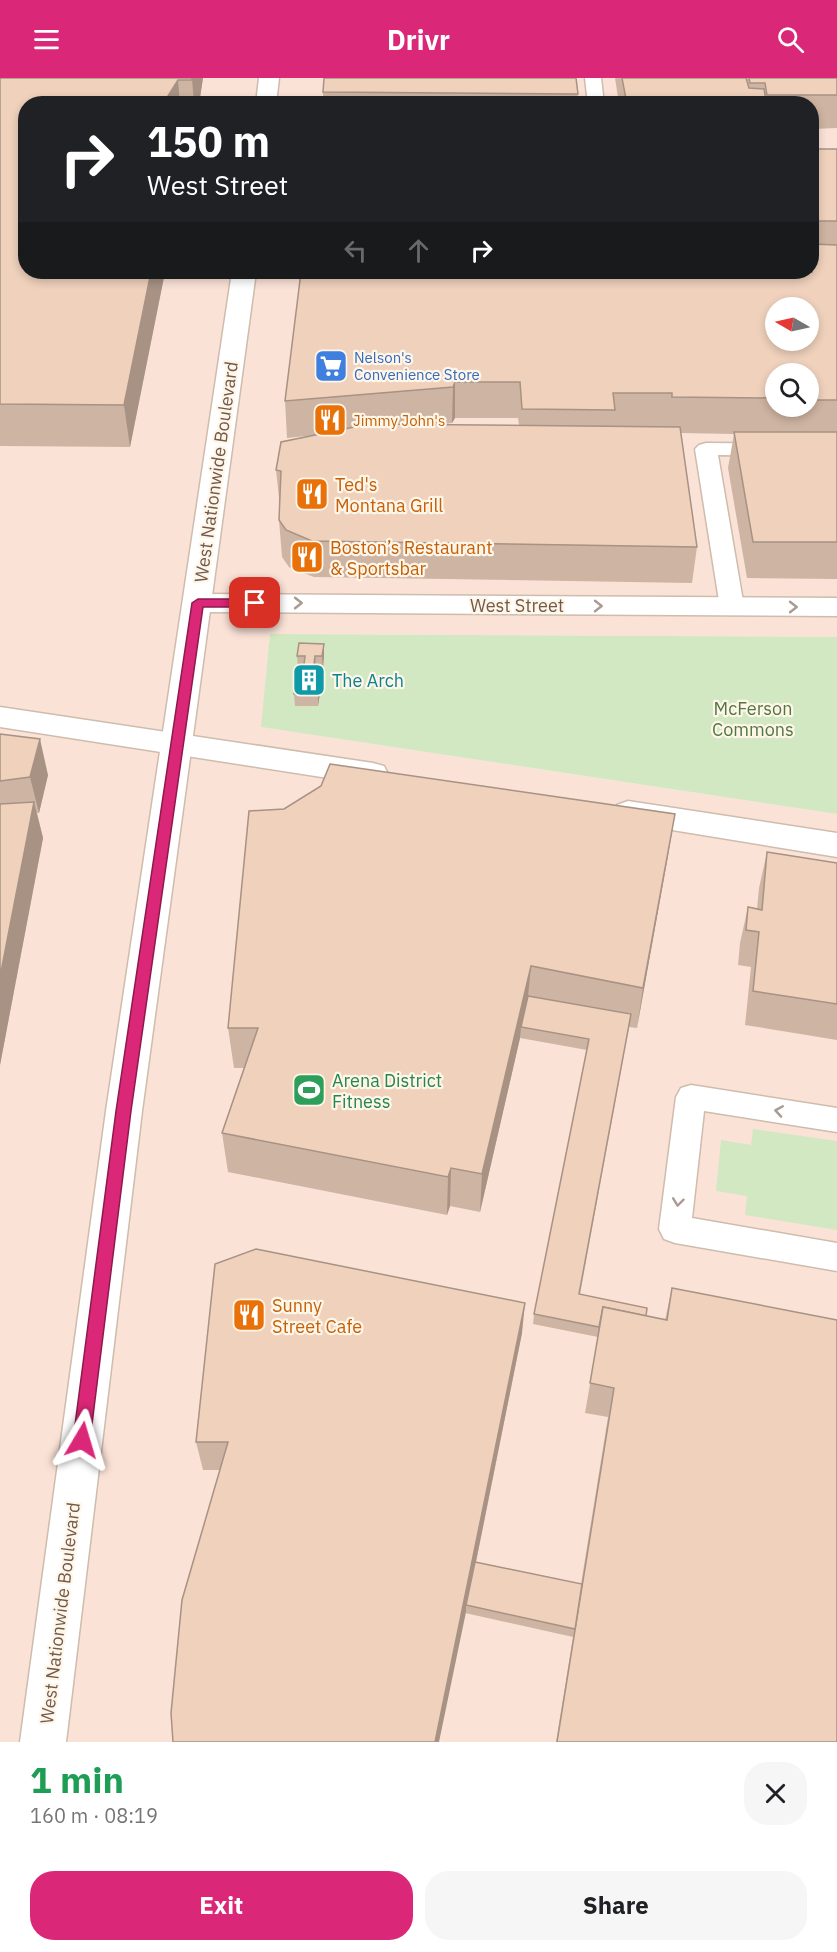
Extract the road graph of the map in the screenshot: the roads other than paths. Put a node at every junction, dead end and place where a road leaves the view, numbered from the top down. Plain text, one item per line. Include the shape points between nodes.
1 (269, 78) edge
2 (593, 78) edge
3 (267, 96) edge
4 (595, 96) edge
5 (243, 279) edge
6 (837, 450) edge
7 (198, 603) junction
8 (732, 607) junction
9 (837, 607) edge
10 (0, 717) edge
11 (178, 745) junction
12 (403, 779) edge
13 (602, 809) edge
14 (837, 845) edge
15 (837, 1120) edge
16 (837, 1257) edge
17 (43, 1742) edge

1 - 3 street
2 - 4 lane
5 - 7 street, West Nationwide Boulevard
6 - 8 lane via 706,449
7 -> 8 street, West Street
7 - 11 street, West Nationwide Boulevard
8 -> 9 street, West Street
10 - 11 street
11 - 12 street
11 - 17 street, West Nationwide Boulevard via 123,1111
13 - 14 street
15 -> 16 lane via 691,1097 675,1229

